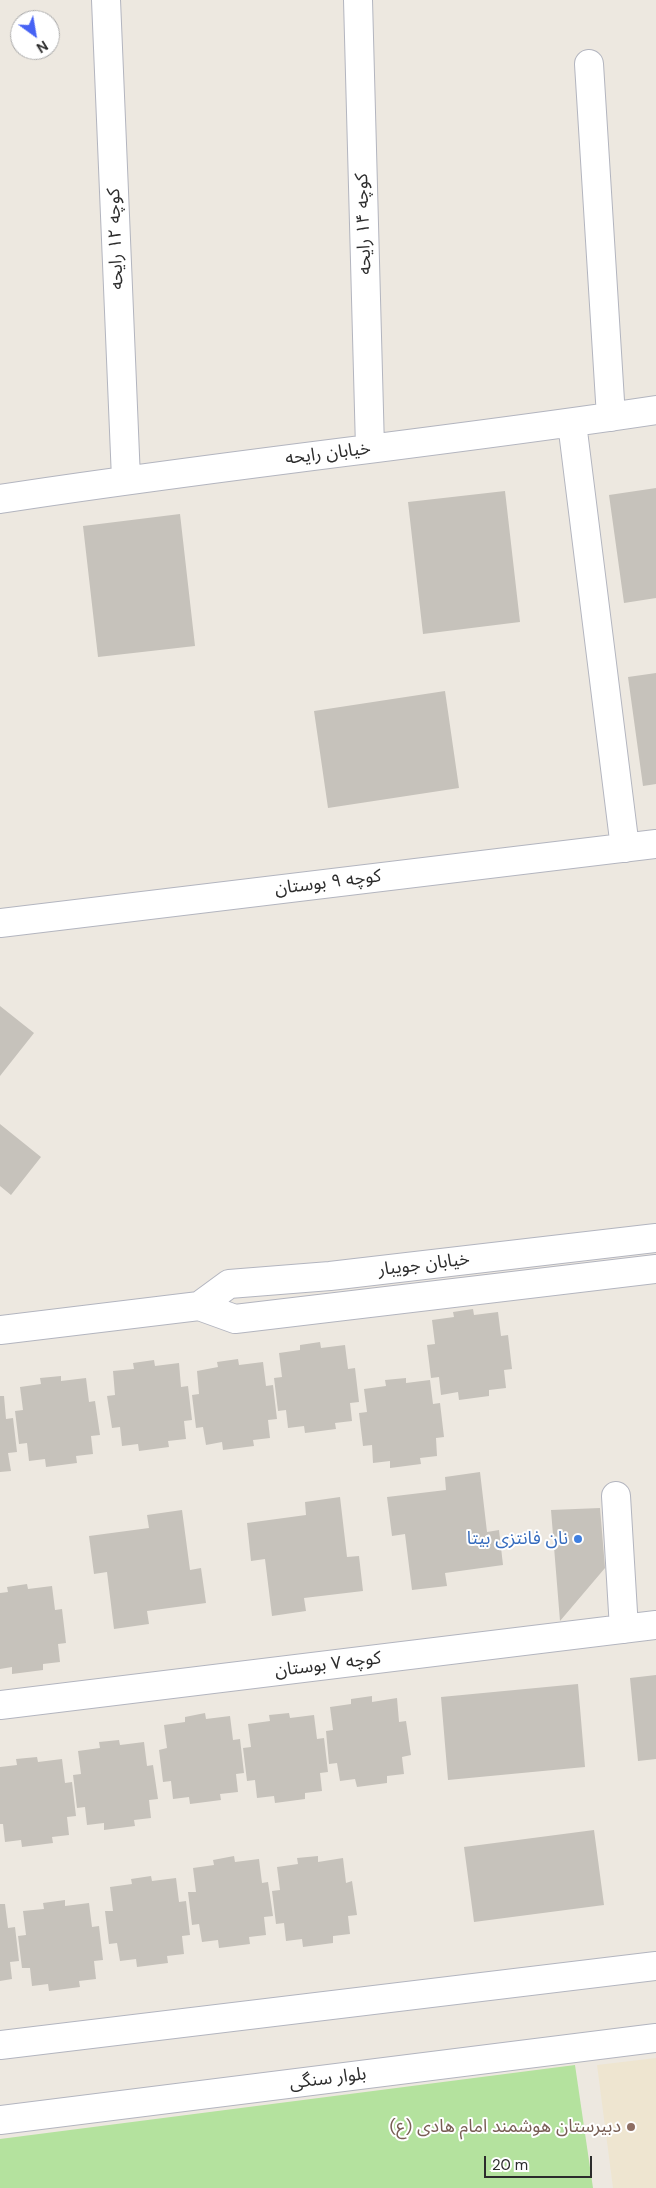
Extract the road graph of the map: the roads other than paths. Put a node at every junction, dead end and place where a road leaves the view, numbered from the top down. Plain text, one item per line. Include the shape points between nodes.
1 (106, 0) edge
2 (358, 0) edge
3 (589, 64) dead end
4 (656, 410) edge
5 (611, 417) junction
6 (572, 423) junction
7 (370, 448) junction
8 (126, 479) junction
9 (0, 498) edge
10 (656, 844) edge
11 (624, 848) junction
12 (0, 923) edge
13 (656, 1238) edge
14 (656, 1269) edge
15 (199, 1306) junction
16 (0, 1330) edge
17 (616, 1496) dead end
18 (656, 1625) edge
19 (624, 1629) junction
20 (0, 1705) edge
21 (656, 1966) edge
22 (656, 2038) edge
23 (0, 2046) edge
24 (0, 2120) edge

1 - 8 street, کوچه ۱۲ رایحه
2 - 7 street, کوچه ۱۴ رایحه
3 - 5 street
4 - 5 street, خیابان رایحه
5 - 6 street, خیابان رایحه
6 - 7 street, خیابان رایحه
6 - 11 street
7 - 8 street, خیابان رایحه
8 - 9 street, خیابان رایحه
10 - 11 street, کوچه ۹ بوستان
11 - 12 street, کوچه ۹ بوستان
13 - 15 street, خیابان جویبار via 330,1276 229,1284
14 - 15 street, خیابان جویبار via 235,1319
15 - 16 street, خیابان جویبار
17 - 19 street
18 - 19 street, کوچه ۷ بوستان
19 - 20 street, کوچه ۷ بوستان
21 - 23 street
22 - 24 street, بلوار سنگی

